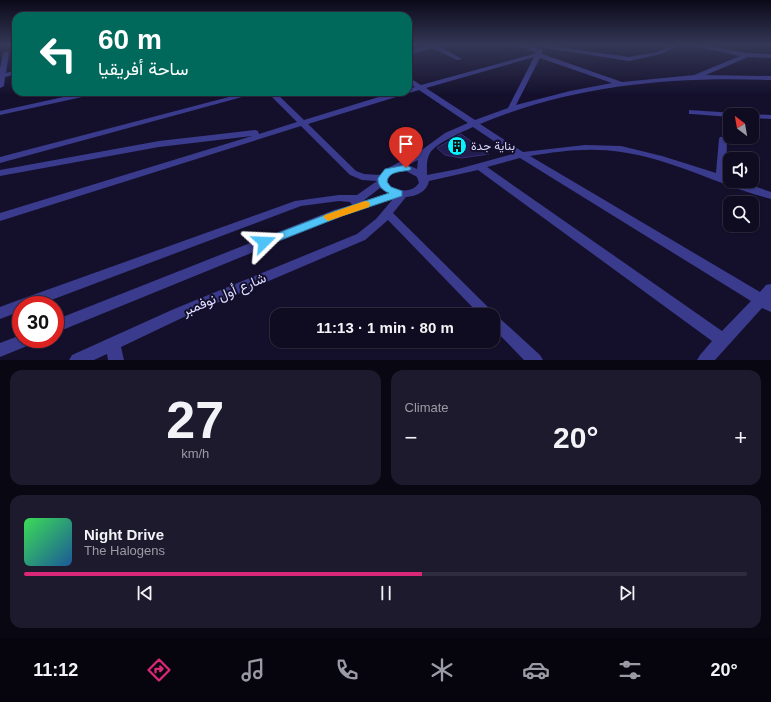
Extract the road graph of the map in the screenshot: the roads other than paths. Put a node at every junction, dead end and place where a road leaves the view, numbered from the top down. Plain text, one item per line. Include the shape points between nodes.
1 (4, 62) edge
2 (508, 62) edge
3 (535, 62) edge
4 (571, 62) edge
5 (731, 62) edge
6 (12, 73) edge
7 (1, 75) edge
8 (694, 78) junction
9 (771, 78) edge
10 (412, 82) edge
11 (619, 83) junction
12 (0, 86) edge
13 (420, 87) junction
14 (412, 89) edge
15 (78, 96) edge
16 (242, 96) edge
17 (275, 96) edge
18 (390, 96) edge
19 (511, 108) junction
20 (692, 112) dead end
21 (0, 113) edge
22 (723, 114) edge
23 (759, 116) edge
24 (771, 117) edge
25 (303, 123) junction
26 (473, 123) junction
27 (271, 132) junction
28 (723, 139) dead end
29 (426, 151) junction
30 (521, 155) junction
31 (0, 160) edge
32 (480, 167) junction
33 (394, 169) junction
34 (0, 174) edge
35 (423, 177) junction
36 (721, 178) junction
37 (382, 180) junction
38 (401, 194) junction
39 (771, 196) edge
40 (359, 199) junction
41 (338, 213) junction
42 (387, 213) junction
43 (0, 217) edge
44 (46, 296) edge
45 (768, 298) edge
46 (12, 308) edge
47 (482, 308) edge
48 (0, 313) edge
49 (64, 323) edge
50 (500, 326) edge
51 (724, 341) junction
52 (113, 344) junction
53 (12, 345) edge
54 (0, 350) edge
55 (77, 360) edge
56 (116, 360) edge
57 (535, 360) edge
58 (705, 360) edge

1 - 7 street
2 - 13 street
3 - 19 street
4 - 11 street
5 - 8 street
6 - 7 street
7 - 12 street
8 - 9 street
8 - 11 street
10 - 13 street
11 - 19 street
13 - 14 street
13 - 26 street
15 - 21 street
16 - 31 street
17 - 25 street
18 - 25 street
19 - 26 street
20 - 22 street
23 - 24 street
25 - 27 street
25 - 37 street via 353,173
26 - 29 street via 448,135
26 - 30 street
27 - 34 street via 221,135 147,145
27 - 43 street
28 - 36 street
29 - 33 street
29 - 35 street via 422,162
30 - 32 street
30 - 36 street via 592,147 620,149 652,156
30 - 45 street
32 - 35 street
32 - 51 street
33 - 35 street via 406,168
33 - 37 street via 388,171
35 - 38 street via 424,183 420,190
36 - 39 street
37 - 38 street via 388,189
37 - 40 street
38 - 41 street
38 - 42 street, شارع أول نوفمبر
40 - 41 street
40 - 44 street via 338,198 299,204
41 - 49 street
42 - 47 street
42 - 52 street, شارع أول نوفمبر via 361,237 186,310
45 - 51 street
46 - 48 street
50 - 57 street
51 - 58 street
52 - 55 street, شارع أول نوفمبر
52 - 56 street
53 - 54 street

